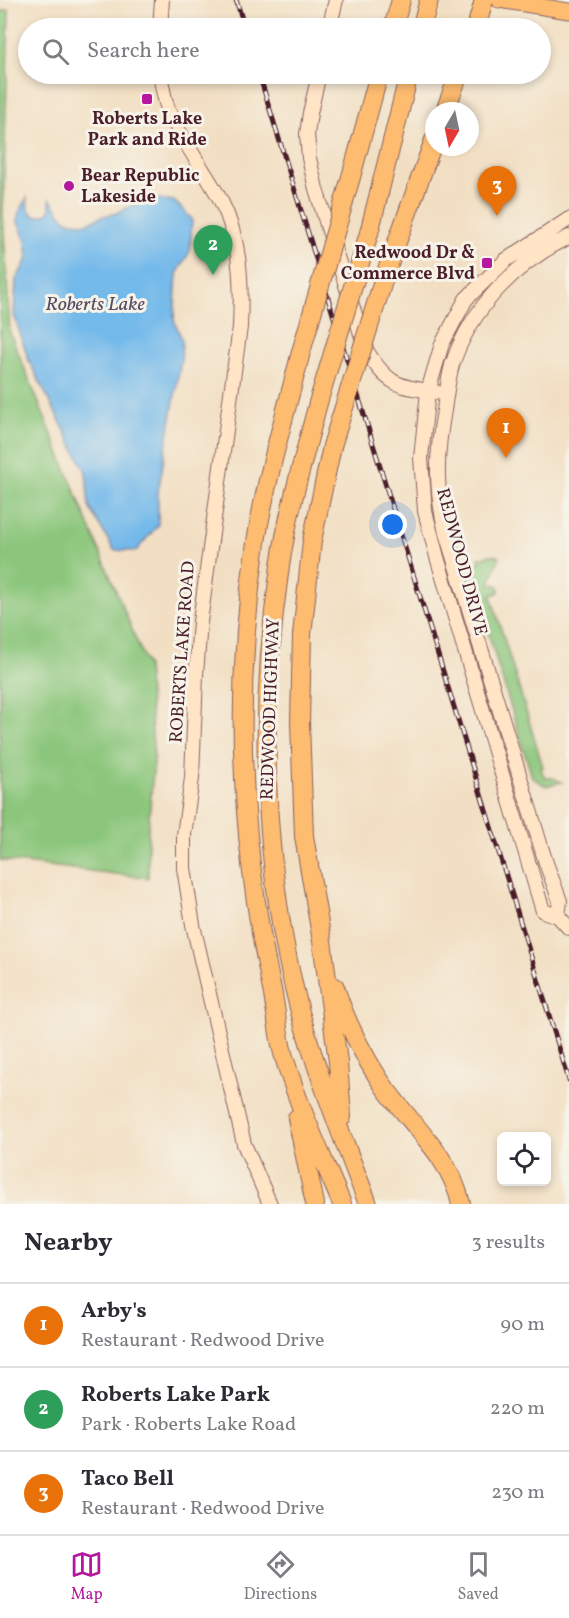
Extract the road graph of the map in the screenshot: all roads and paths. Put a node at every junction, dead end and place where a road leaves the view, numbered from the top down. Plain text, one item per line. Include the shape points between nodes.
1 (162, 0) edge
2 (336, 0) edge
3 (388, 0) edge
4 (401, 0) edge
5 (429, 0) edge
6 (484, 0) edge
7 (499, 0) edge
8 (569, 11) edge
9 (161, 18) edge
10 (332, 18) edge
11 (387, 18) edge
12 (391, 18) edge
13 (424, 18) edge
14 (479, 18) edge
15 (162, 84) edge
16 (317, 84) edge
17 (376, 84) edge
18 (406, 84) edge
19 (455, 84) edge
20 (448, 102) edge
21 (428, 156) edge
22 (563, 223) edge
23 (567, 239) edge
24 (466, 299) junction
25 (481, 308) junction
26 (428, 391) junction
27 (447, 394) junction
28 (558, 916) junction
29 (569, 928) edge
30 (322, 941) junction
31 (284, 1058) junction
32 (345, 1139) junction
33 (270, 1204) edge
34 (315, 1204) edge
35 (342, 1204) edge
36 (368, 1204) edge
37 (460, 1204) edge

1 - 9 street
2 - 10 street
3 - 11 highway
4 - 12 highway
5 - 13 highway
6 - 14 highway
7 - 8 main road
15 - 33 street, ROBERTS LAKE ROAD via 168,108 185,143 221,202 231,229 242,294 200,622 184,868 193,925 244,1143
16 - 26 street via 307,134 309,158 366,350 379,371 392,382
17 - 31 highway, REDWOOD HIGHWAY, bridge via 274,458 250,587 242,702 246,824
18 - 32 highway, REDWOOD HIGHWAY, bridge via 369,234 318,403 287,525 275,604 268,694 268,813 277,895 291,972 313,1054
19 - 20 highway
21 - 30 highway, bridge via 384,278 332,446 312,542 302,635 300,722 304,836
22 - 23 street
22 - 24 street, REDWOOD DRIVE via 506,260
23 - 25 street, REDWOOD DRIVE via 531,259
24 - 25 street
24 - 26 street, REDWOOD DRIVE via 442,344
25 - 27 street, REDWOOD DRIVE via 460,343
26 - 27 street
26 - 28 street, REDWOOD DRIVE via 421,458 425,511 543,911
27 - 28 street, REDWOOD DRIVE via 436,472 439,503 473,626 560,901
28 - 29 street, REDWOOD DRIVE
30 - 32 highway
30 - 37 highway via 338,999 358,1039 381,1082 445,1164
31 - 34 highway
31 - 35 highway, REDWOOD HIGHWAY
32 - 36 highway, REDWOOD HIGHWAY

